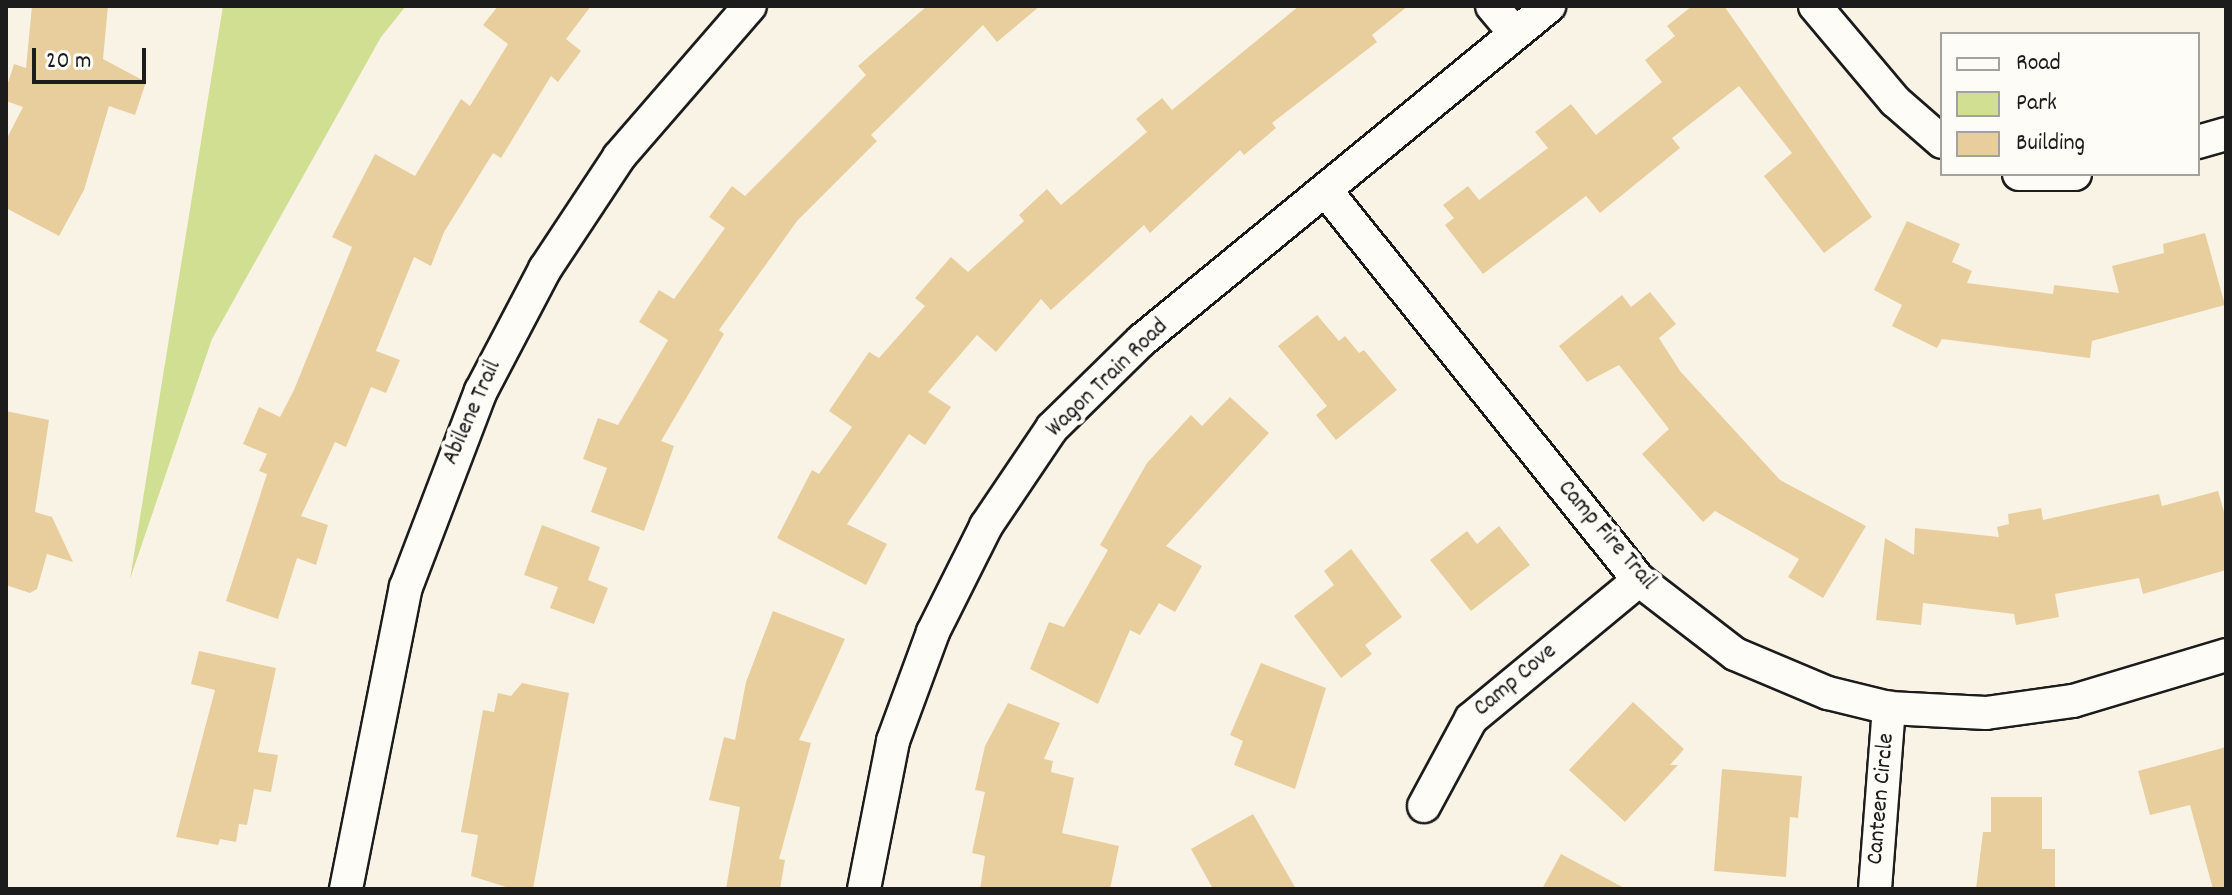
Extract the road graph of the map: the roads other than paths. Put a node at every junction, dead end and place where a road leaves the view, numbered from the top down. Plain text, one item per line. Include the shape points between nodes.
1 (750, 6) edge
2 (1492, 6) edge
3 (1549, 6) edge
4 (1815, 6) edge
5 (1515, 33) junction
6 (2226, 134) edge
7 (1940, 140) edge
8 (2200, 141) edge
9 (1326, 191) junction
10 (1639, 580) junction
11 (2226, 655) edge
12 (1889, 708) junction
13 (1424, 806) dead end
14 (346, 889) edge
15 (864, 889) edge
16 (1875, 889) edge

1 - 14 street, Abilene Trail via 619,157 545,269 481,391 406,587
2 - 5 street
3 - 5 street, Wagon Train Road
4 - 7 street via 1895,101
5 - 9 street, Wagon Train Road
6 - 8 street
9 - 10 street, Camp Fire Trail
9 - 15 street, Wagon Train Road via 1142,340 1052,428 986,526 933,632 893,741
10 - 12 street, Camp Fire Trail via 1735,654 1828,693
10 - 13 street, Camp Cove via 1471,719
11 - 12 street, Camp Fire Trail via 2073,701 1986,713
12 - 16 street, Canteen Circle

